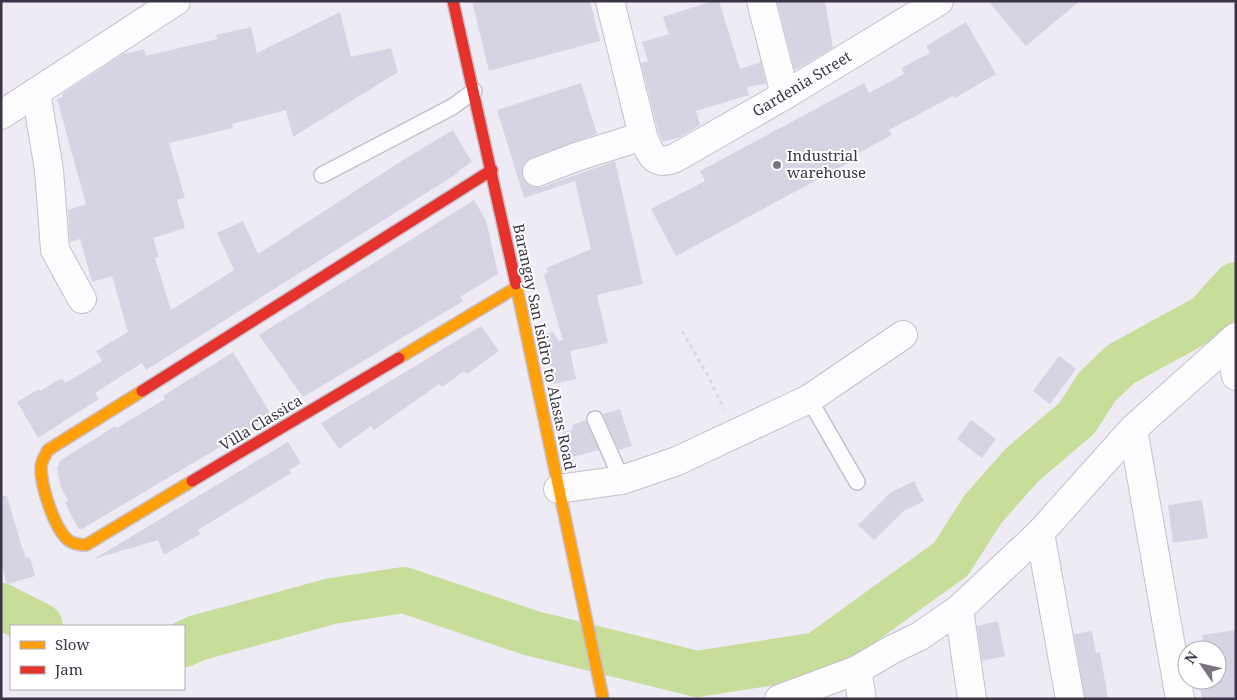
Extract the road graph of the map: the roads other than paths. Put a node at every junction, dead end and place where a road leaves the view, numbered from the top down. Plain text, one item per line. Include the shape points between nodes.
1 (176, 1) edge
2 (453, 1) edge
3 (610, 1) edge
4 (761, 1) edge
5 (939, 1) edge
6 (914, 9) edge
7 (474, 90) junction
8 (36, 92) junction
9 (785, 95) junction
10 (1, 115) edge
11 (644, 136) junction
12 (492, 170) junction
13 (536, 172) dead end
14 (322, 175) dead end
15 (518, 287) junction
16 (82, 300) dead end
17 (903, 335) dead end
18 (1233, 339) edge
19 (1236, 376) edge
20 (809, 400) junction
21 (595, 419) dead end
22 (1133, 429) junction
23 (622, 480) junction
24 (857, 482) dead end
25 (558, 489) junction
26 (1040, 533) junction
27 (959, 609) junction
28 (857, 670) junction
29 (603, 699) edge
30 (779, 699) edge
31 (862, 699) edge
32 (972, 699) edge
33 (1070, 699) edge
34 (1180, 699) edge

1 - 8 street
2 - 7 street, Barangay San Isidro to Alasas Road
3 - 11 street
4 - 9 street
5 - 6 street, Gardenia Street
6 - 9 street, Gardenia Street
7 - 12 street, Barangay San Isidro to Alasas Road
7 - 14 lane via 452,107
8 - 10 street
8 - 16 street via 49,170 55,250
9 - 11 street, Gardenia Street via 675,158 662,162 650,154
11 - 13 street
12 - 15 street, Barangay San Isidro to Alasas Road
12 - 15 street, Villa Classica via 48,450 41,468 59,530 68,540 86,545
15 - 25 street, Barangay San Isidro to Alasas Road
17 - 20 street
18 - 19 street
18 - 22 street
20 - 23 street via 677,462
20 - 24 lane
21 - 23 lane
22 - 26 street
22 - 34 street
23 - 25 street
25 - 29 street, Barangay San Isidro to Alasas Road
26 - 27 street
26 - 33 street
27 - 28 street via 920,636
27 - 32 street
28 - 30 street
28 - 31 street

